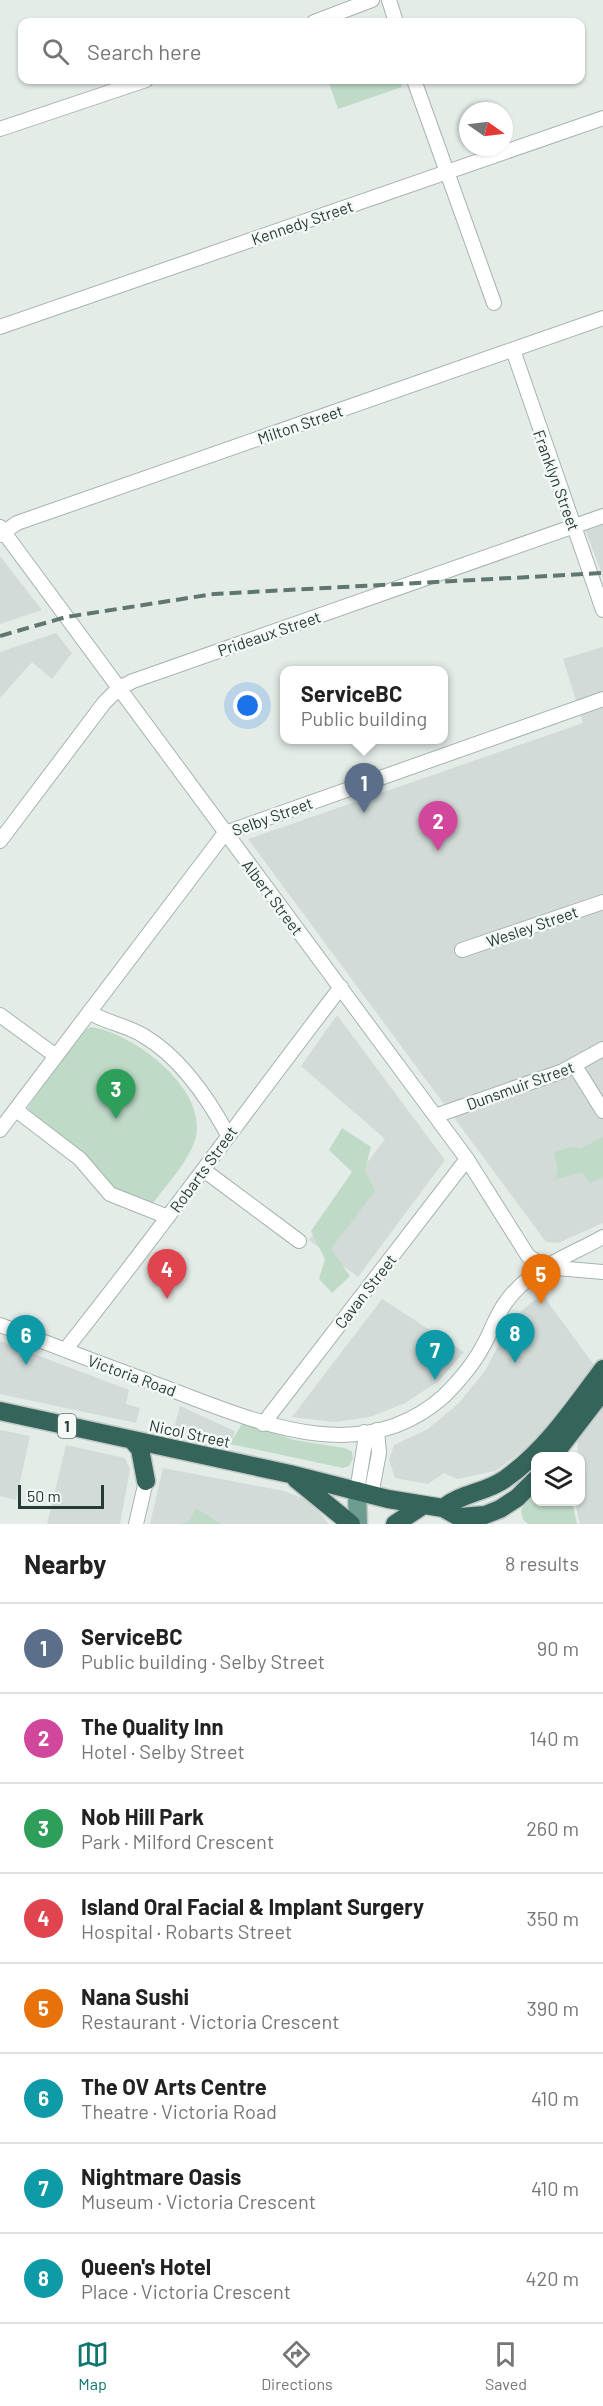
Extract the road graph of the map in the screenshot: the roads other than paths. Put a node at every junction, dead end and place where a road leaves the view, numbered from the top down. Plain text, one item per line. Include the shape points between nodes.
1 (372, 0) edge
2 (389, 0) edge
3 (325, 18) edge
4 (395, 18) edge
5 (134, 84) edge
6 (415, 84) edge
7 (603, 118) edge
8 (0, 129) edge
9 (448, 172) junction
10 (494, 303) dead end
11 (603, 318) edge
12 (0, 327) edge
13 (513, 350) junction
14 (603, 516) edge
15 (574, 527) junction
16 (1, 531) edge
17 (603, 610) edge
18 (119, 688) junction
19 (603, 699) edge
20 (225, 833) junction
21 (0, 840) edge
22 (603, 902) edge
23 (462, 950) dead end
24 (341, 987) junction
25 (89, 1012) junction
26 (0, 1015) edge
27 (603, 1049) edge
28 (56, 1056) junction
29 (575, 1066) junction
30 (16, 1110) junction
31 (603, 1111) edge
32 (435, 1116) junction
33 (0, 1130) edge
34 (228, 1135) junction
35 (467, 1159) junction
36 (205, 1171) junction
37 (168, 1217) junction
38 (598, 1240) edge
39 (299, 1241) dead end
40 (545, 1268) junction
41 (602, 1272) edge
42 (0, 1325) edge
43 (65, 1350) junction
44 (603, 1369) edge
45 (603, 1390) edge
46 (0, 1411) edge
47 (263, 1424) junction
48 (370, 1431) junction
49 (133, 1441) junction
50 (169, 1449) junction
51 (556, 1452) edge
52 (290, 1474) junction
53 (146, 1481) junction
54 (531, 1484) edge
55 (364, 1493) junction
56 (422, 1506) junction
57 (443, 1508) junction
58 (136, 1524) edge
59 (351, 1524) edge
60 (358, 1524) edge
61 (370, 1524) edge
62 (395, 1524) edge

1 - 3 street
2 - 4 street
5 - 8 street
6 - 9 street
7 - 9 street, Kennedy Street
9 - 10 street
9 - 12 street, Kennedy Street
11 - 13 street, Milton Street
13 - 15 street, Franklyn Street
13 - 16 street, Milton Street
14 - 15 street, Prideaux Street
15 - 17 street, Franklyn Street
15 - 18 street, Prideaux Street
16 - 18 street, Albert Street
18 - 20 street, Albert Street
18 - 21 street, Prideaux Street
19 - 20 street, Selby Street
20 - 24 street, Albert Street
20 - 25 street, Selby Street
22 - 23 street, Wesley Street
24 - 32 street, Albert Street
24 - 34 street, Robarts Street
25 - 28 street, Selby Street
25 - 34 street via 147,1037 193,1079
26 - 28 street
27 - 29 street, Dunsmuir Street
28 - 30 street, Selby Street
29 - 31 street
29 - 32 street, Dunsmuir Street
30 - 33 street, Selby Street
30 - 37 street via 80,1159 110,1194
32 - 35 street, Albert Street
34 - 36 street, Robarts Street
35 - 40 street, Albert Street via 528,1256
35 - 47 street, Cavan Street
36 - 37 street, Robarts Street
36 - 39 street
37 - 43 street, Robarts Street
38 - 40 street, Victoria Road
38 - 41 street via 590,1258 591,1266
40 - 41 street
40 - 48 street, Victoria Road via 506,1302 476,1359 457,1383 414,1416
42 - 43 street, Victoria Road
43 - 47 street, Victoria Road
44 - 57 highway via 524,1466 486,1490 455,1498
45 - 51 highway
46 - 49 highway, Nicol Street / 1
47 - 48 street, Victoria Road via 305,1433
48 - 55 street via 365,1442
49 - 50 highway, Nicol Street / 1
49 - 53 highway via 140,1449
50 - 52 highway, Nicol Street / 1
50 - 53 highway via 160,1453
52 - 55 highway, Nicol Street / 1
52 - 59 highway
53 - 58 street
54 - 57 highway, 1 via 517,1498 485,1515 459,1517
55 - 56 highway, 1
55 - 60 main road
55 - 61 main road
56 - 57 highway, 1
56 - 62 highway

